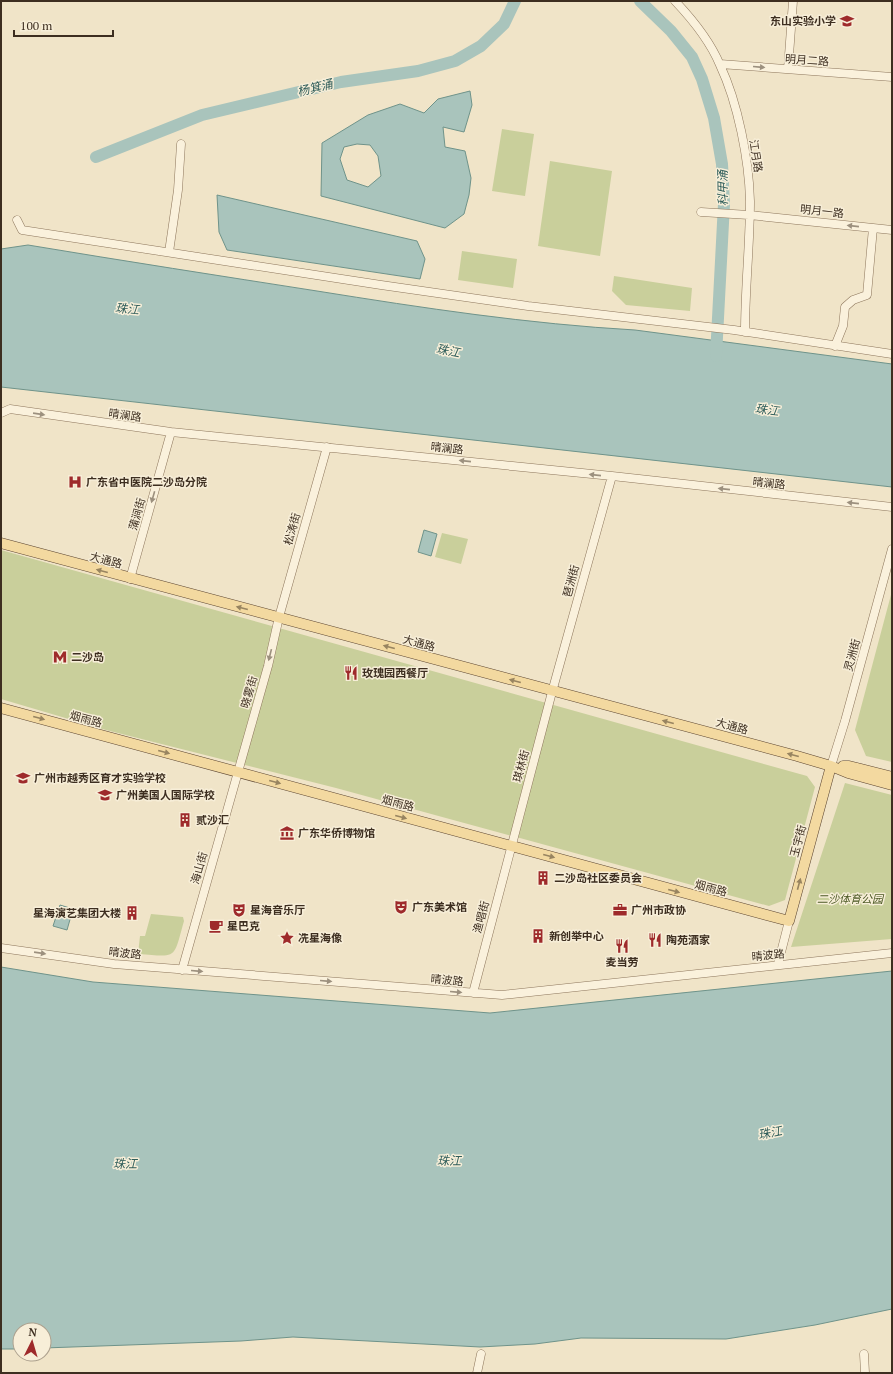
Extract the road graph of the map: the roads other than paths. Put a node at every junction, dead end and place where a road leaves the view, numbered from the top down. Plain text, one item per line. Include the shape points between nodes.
1 (675, 1) edge
2 (793, 1) edge
3 (720, 64) junction
4 (788, 69) junction
5 (892, 77) edge
6 (181, 144) dead end
7 (701, 212) dead end
8 (750, 215) junction
9 (17, 220) dead end
10 (874, 228) junction
11 (892, 230) edge
12 (169, 252) junction
13 (745, 332) junction
14 (835, 346) junction
15 (892, 354) edge
16 (1, 413) edge
17 (171, 432) junction
18 (327, 447) junction
19 (612, 476) junction
20 (892, 507) edge
21 (1, 543) edge
22 (892, 549) edge
23 (130, 579) junction
24 (279, 617) junction
25 (552, 692) junction
26 (1, 708) edge
27 (831, 766) junction
28 (238, 772) junction
29 (892, 777) edge
30 (892, 785) edge
31 (511, 846) junction
32 (789, 921) junction
33 (1, 948) edge
34 (892, 953) edge
35 (778, 964) junction
36 (182, 970) junction
37 (473, 993) junction
38 (481, 1354) dead end
39 (864, 1354) dead end
40 (478, 1373) edge
41 (865, 1373) edge

1 - 3 street, 江月路 via 698,28
2 - 4 street
3 -> 4 street, 明月二路
3 - 8 street, 江月路 via 743,144 748,174
4 - 5 street, 明月二路
6 - 12 street via 178,190
7 - 8 street, 明月一路
10 -> 8 street, 明月一路
8 - 13 street, 江月路
9 - 12 street via 22,230
10 - 11 street, 明月一路
10 - 14 street via 866,295 853,300 845,307 843,326
12 - 13 street via 462,297
13 - 14 street
14 - 15 street
16 -> 17 street, 晴澜路 via 10,409
17 - 18 street, 晴澜路
17 -> 23 street, 蒲涧街
19 -> 18 street, 晴澜路
18 - 24 street, 松涛街
20 -> 19 street, 晴澜路
19 - 25 street, 琶洲街
23 -> 21 main road, 大通路
22 - 27 street, 灵洲街 via 846,721
24 -> 23 main road, 大通路
25 -> 24 main road, 大通路
24 -> 28 street, 晓雾街
27 -> 25 main road, 大通路
25 - 31 street, 琪林街
26 -> 28 main road, 烟雨路
27 - 29 main road, 大通路 via 849,766
27 - 30 main road, 大通路
32 -> 27 main road, 玉宇街
28 -> 31 main road, 烟雨路
28 - 36 street, 海山街
31 -> 32 main road, 烟雨路
31 - 37 street, 渔唱街
32 - 35 street
33 -> 36 street, 晴波路 via 114,964
34 - 35 street, 晴波路
35 - 37 street, 晴波路 via 502,995
36 -> 37 street, 晴波路
38 - 40 street
39 - 41 street

